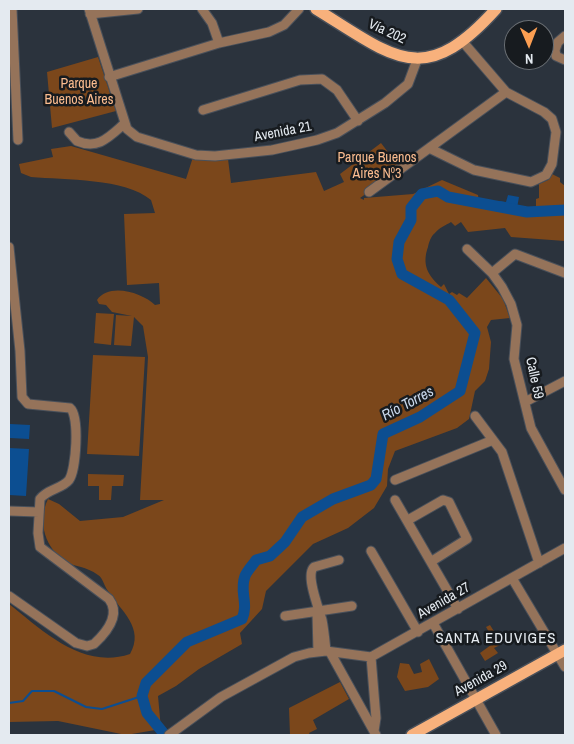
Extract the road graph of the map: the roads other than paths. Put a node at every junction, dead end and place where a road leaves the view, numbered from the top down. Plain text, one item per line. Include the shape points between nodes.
1 (12, 9) edge
2 (138, 9) edge
3 (202, 9) edge
4 (300, 9) edge
5 (316, 9) edge
6 (496, 9) edge
7 (90, 11) edge
8 (565, 36) edge
9 (463, 42) junction
10 (219, 43) junction
11 (417, 60) junction
12 (565, 60) edge
13 (110, 77) junction
14 (506, 92) junction
15 (203, 110) dead end
16 (358, 122) junction
17 (126, 127) junction
18 (69, 132) dead end
19 (18, 140) dead end
20 (431, 149) junction
21 (370, 192) dead end
22 (9, 247) edge
23 (467, 249) dead end
24 (492, 273) junction
25 (565, 273) edge
26 (11, 289) edge
27 (564, 384) edge
28 (525, 402) junction
29 (475, 416) dead end
30 (493, 440) junction
31 (395, 480) dead end
32 (565, 490) edge
33 (395, 500) dead end
34 (9, 511) edge
35 (39, 512) junction
36 (408, 520) junction
37 (565, 548) edge
38 (371, 551) dead end
39 (339, 560) dead end
40 (432, 562) junction
41 (539, 563) junction
42 (512, 578) junction
43 (9, 596) edge
44 (352, 606) dead end
45 (458, 609) junction
46 (317, 612) junction
47 (285, 616) dead end
48 (433, 623) junction
49 (418, 632) junction
50 (325, 652) junction
51 (562, 652) edge
52 (371, 657) junction
53 (565, 667) edge
54 (475, 698) junction
55 (375, 733) edge
56 (171, 735) edge
57 (412, 735) edge
58 (496, 735) edge

1 - 19 street
2 - 7 street
3 - 10 street
4 - 10 street via 284,25 269,32
5 - 11 main road, Vía 202 via 371,44
6 - 9 main road, Vía 202
7 - 13 street
8 - 12 street via 554,50 556,56
9 - 11 main road, Vía 202 via 436,56
9 - 14 street
10 - 13 street
11 - 16 street, Avenida 21 via 408,84
13 - 17 street
14 - 20 street
14 - 20 street via 552,119 556,132 552,164 546,176 531,182 474,170
15 - 16 street via 300,80 322,78 337,90
16 - 17 street, Avenida 21 via 317,140 272,150 215,156 196,154 137,137
17 - 18 street via 97,144 77,141
20 - 21 street
22 - 26 street
23 - 24 street, Calle 59
24 - 25 street via 515,254
24 - 28 street, Calle 59 via 502,287 516,320 514,359
26 - 35 street via 20,351 22,397 33,405 70,408 76,420 74,471 68,481 42,496
27 - 28 street
28 - 32 street, Calle 59 via 531,428
29 - 30 street
30 - 31 street
30 - 41 street via 502,452
33 - 36 street
34 - 35 street
35 - 43 street via 40,547 109,600 115,609 114,619 94,644 80,645
36 - 40 street
36 - 40 street via 443,500 449,502 467,536 466,542
37 - 41 street, Avenida 27
38 - 49 street
39 - 46 street via 314,567 310,574
40 - 45 street
41 - 42 street, Avenida 27
42 - 45 street, Avenida 27
42 - 51 street
44 - 46 street
45 - 48 street, Avenida 27
46 - 47 street
46 - 50 street via 321,618
48 - 49 street, Avenida 27
48 - 54 street
49 - 52 street, Avenida 27
50 - 52 street
50 - 55 street
50 - 56 street via 294,657 221,697
51 - 53 street
51 - 54 main road, Avenida 29
52 - 55 street
54 - 57 main road, Avenida 29
54 - 58 street

